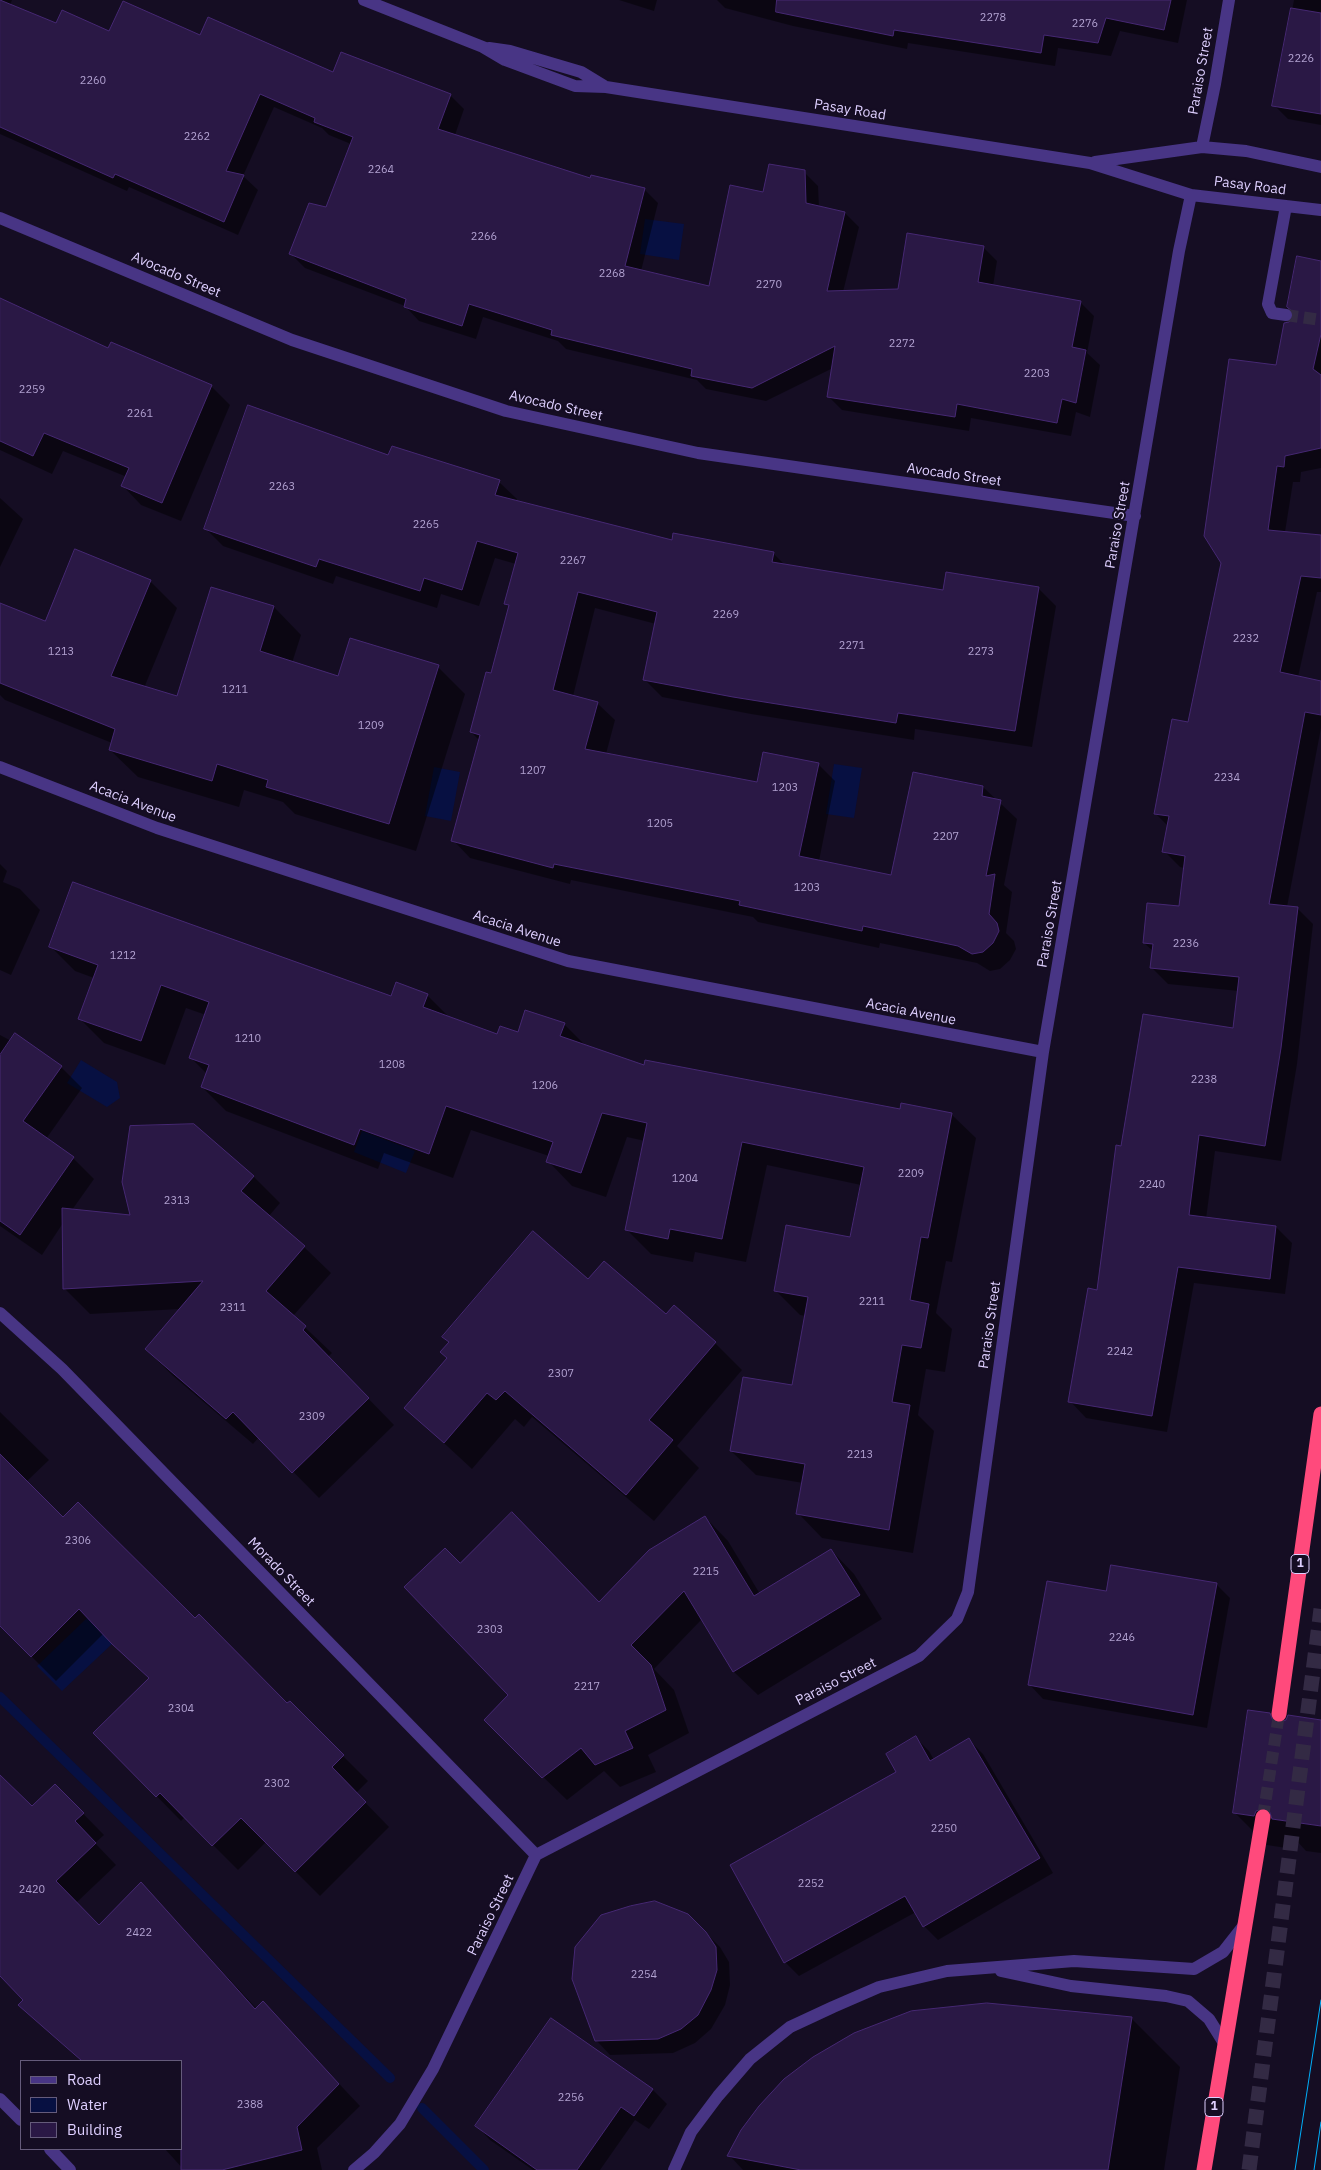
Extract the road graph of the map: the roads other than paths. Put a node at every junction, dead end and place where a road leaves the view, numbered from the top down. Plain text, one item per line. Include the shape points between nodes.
1 (364, 0) edge
2 (1229, 0) edge
3 (1202, 147) junction
4 (1090, 163) junction
5 (1321, 167) edge
6 (1191, 195) junction
7 (1286, 206) junction
8 (1321, 210) edge
9 (0, 218) edge
10 (1286, 314) tunnel mouth
11 (1134, 516) junction
12 (0, 767) edge
13 (1043, 1052) junction
14 (0, 1313) edge
15 (1321, 1414) edge
16 (1279, 1714) tunnel mouth
17 (1263, 1817) tunnel mouth
18 (536, 1855) junction
19 (1245, 1924) junction
20 (988, 1969) junction
21 (1224, 2043) junction
22 (0, 2099) edge
23 (20, 2119) edge
24 (51, 2150) edge
25 (70, 2170) edge
26 (354, 2170) edge
27 (674, 2170) edge
28 (1204, 2170) edge

1 - 4 street, Pasay Road via 483,47 510,50 580,72 606,87
2 - 3 street, Paraiso Street
3 - 4 street, Pasay Road
3 - 5 street, Pasay Road
4 - 6 street, Pasay Road
6 - 7 street, Pasay Road
6 - 11 street, Paraiso Street
7 - 8 street, Pasay Road
7 - 10 street via 1268,304 1272,313
9 - 11 street, Avocado Street via 292,340 506,411 698,454
11 - 13 street, Paraiso Street
12 - 13 street, Acacia Avenue via 157,828 568,961
13 - 18 street, Paraiso Street via 968,1592 957,1619 919,1656
14 - 18 street, Morado Street via 62,1369
15 - 16 highway, 1
17 - 19 highway, 1
18 - 26 street, Paraiso Street via 428,2077 400,2124
19 - 20 street via 1223,1952 1194,1969 1074,1961
19 - 21 highway, 1
20 - 21 street via 1071,1986 1188,2001 1209,2019
20 - 27 street via 947,1971 879,1987 790,2027 750,2059 718,2096 692,2132
21 - 28 highway, 1
22 - 23 street
24 - 25 street

